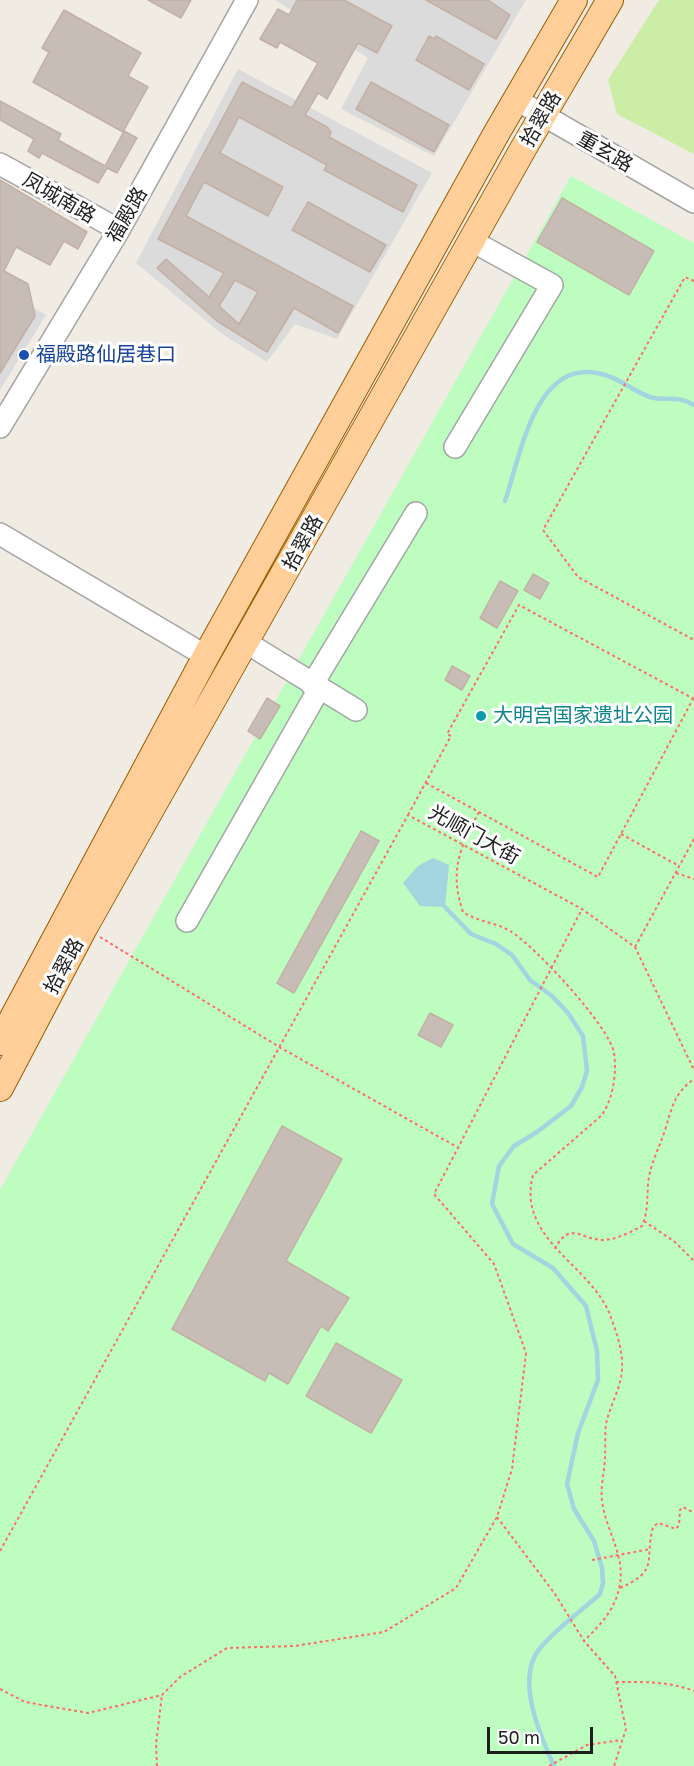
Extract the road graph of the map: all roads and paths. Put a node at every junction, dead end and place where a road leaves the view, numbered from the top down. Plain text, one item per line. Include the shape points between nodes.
1 (235, 0) edge
2 (248, 0) edge
3 (574, 0) edge
4 (610, 0) edge
5 (517, 100) junction
6 (543, 116) junction
7 (0, 164) edge
8 (694, 202) edge
9 (115, 229) junction
10 (472, 241) junction
11 (694, 281) edge
12 (0, 411) edge
13 (0, 427) edge
14 (455, 447) dead end
15 (416, 513) dead end
16 (0, 534) edge
17 (694, 640) edge
18 (247, 643) junction
19 (206, 656) junction
20 (315, 687) junction
21 (694, 699) edge
22 (356, 710) dead end
23 (426, 783) junction
24 (479, 812) junction
25 (408, 815) junction
26 (621, 834) junction
27 (694, 839) edge
28 (462, 844) junction
29 (680, 866) junction
30 (676, 873) junction
31 (694, 879) edge
32 (582, 909) junction
33 (187, 921) dead end
34 (84, 928) junction
35 (635, 947) junction
36 (551, 969) junction
37 (0, 1042) edge
38 (281, 1048) junction
39 (694, 1068) edge
40 (694, 1079) edge
41 (0, 1088) edge
42 (457, 1147) junction
43 (644, 1221) junction
44 (555, 1249) junction
45 (694, 1261) edge
46 (694, 1513) edge
47 (497, 1517) junction
48 (650, 1549) junction
49 (0, 1551) edge
50 (619, 1556) junction
51 (592, 1560) dead end
52 (620, 1588) junction
53 (584, 1641) junction
54 (616, 1682) junction
55 (0, 1689) edge
56 (694, 1691) edge
57 (162, 1695) junction
58 (622, 1740) junction
59 (157, 1766) edge
60 (549, 1766) edge
61 (614, 1766) edge

1 - 9 street, 福殿路
2 - 9 street, 福殿路
3 - 5 main road, 拾翠路
4 - 6 main road, 拾翠路
5 - 6 street, 重玄路
5 - 19 main road, 拾翠路
6 - 8 street, 重玄路
6 - 10 main road, 拾翠路
7 - 9 street, 凤城南路
9 - 12 street, 福殿路
9 - 13 street, 福殿路
10 - 14 street via 552,285
10 - 18 main road, 拾翠路
11 - 17 path via 685,277 543,530 578,577
15 - 20 street
16 - 19 street
18 - 20 street
18 - 34 main road, 拾翠路
19 - 37 main road, 拾翠路
20 - 22 street
20 - 33 street
21 - 23 path via 519,605 447,734 451,736
21 - 26 path
23 - 24 path
23 - 25 path
24 - 26 path via 598,877
24 - 28 path
25 - 28 path, 光顺门大街
25 - 38 path, 光顺门大街
26 - 29 path
27 - 29 path
28 - 32 path, 光顺门大街
28 - 36 path via 457,863 463,912 510,931
29 - 30 path
30 - 31 path
30 - 35 path
32 - 35 path, 光顺门大街
32 - 36 path
34 - 38 path
34 - 41 main road, 拾翠路
35 - 39 path, 光顺门大街
36 - 42 path
36 - 44 path via 588,1009 614,1052 608,1106 533,1175 532,1202 546,1238
38 - 42 path
38 - 49 path, 光顺门大街
40 - 43 path via 681,1088 669,1108 652,1162
42 - 47 path via 434,1194 494,1264 526,1353 512,1470
43 - 44 path via 633,1231 608,1240 575,1232 566,1234
43 - 45 path
44 - 50 path via 602,1295 621,1349 622,1370 606,1423 602,1485 602,1503
46 - 48 path via 683,1507 676,1529 658,1523 653,1527
47 - 53 path via 555,1594
47 - 57 path via 456,1588 384,1632 294,1646 227,1648 180,1677
48 - 50 path
48 - 52 path via 642,1577
50 - 51 path
50 - 52 path
52 - 53 path via 614,1606
53 - 54 path
54 - 56 path via 651,1682
54 - 58 path via 626,1729
55 - 57 path via 25,1702 88,1713
57 - 59 path
58 - 60 path via 587,1744
58 - 61 path

